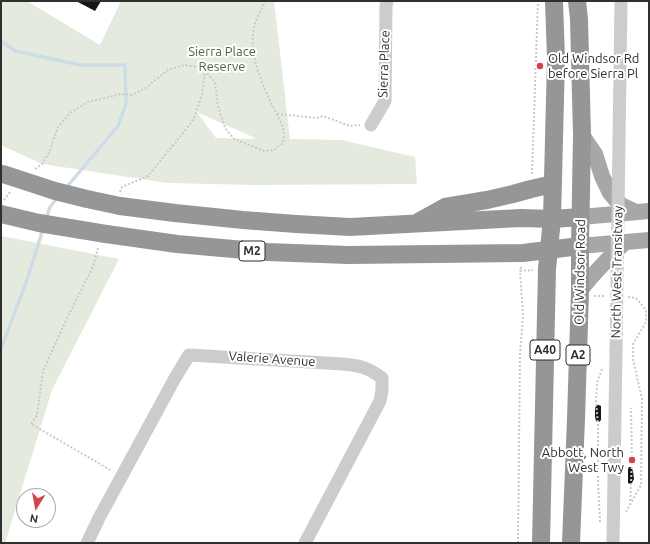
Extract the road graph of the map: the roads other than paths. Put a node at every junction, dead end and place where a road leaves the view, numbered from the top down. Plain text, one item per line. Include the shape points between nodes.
1 (387, 1) edge
2 (554, 1) edge
3 (577, 1) edge
4 (621, 1) edge
5 (371, 124) road end
6 (582, 135) junction
7 (2, 174) edge
8 (553, 184) junction
9 (643, 212) edge
10 (1, 214) edge
11 (581, 217) junction
12 (552, 218) junction
13 (416, 224) junction
14 (649, 240) edge
15 (625, 242) junction
16 (580, 246) junction
17 (549, 250) junction
18 (580, 291) junction
19 (87, 543) edge
20 (305, 543) edge
21 (541, 543) edge
22 (571, 543) edge
23 (613, 543) edge

1 - 5 street, Sierra Place via 385,101
2 - 8 highway, A40 via 556,59
3 - 6 highway, Old Windsor Road
4 - 23 street, North West Transitway, bridge
6 - 9 main road via 595,154 602,176 614,199 620,204
6 - 11 highway, Old Windsor Road
7 - 13 highway, M2, bridge via 87,199 119,200 175,213 350,227
8 - 12 highway, A40
8 - 13 highway, M2 via 445,207
9 - 11 main road
10 - 17 highway, M2, bridge via 102,241 177,244 259,252 400,255 523,253
11 - 12 highway
11 - 16 highway, Old Windsor Road / A2
12 - 13 highway, M2
12 - 17 highway, A40
14 - 15 main road
15 - 16 main road
15 - 18 main road
16 - 17 highway
16 - 18 highway, Old Windsor Road / A2
17 - 21 highway, A40
18 - 22 highway, Old Windsor Road / A2
19 - 20 street, Valerie Avenue via 189,355 358,365 382,378 380,401

